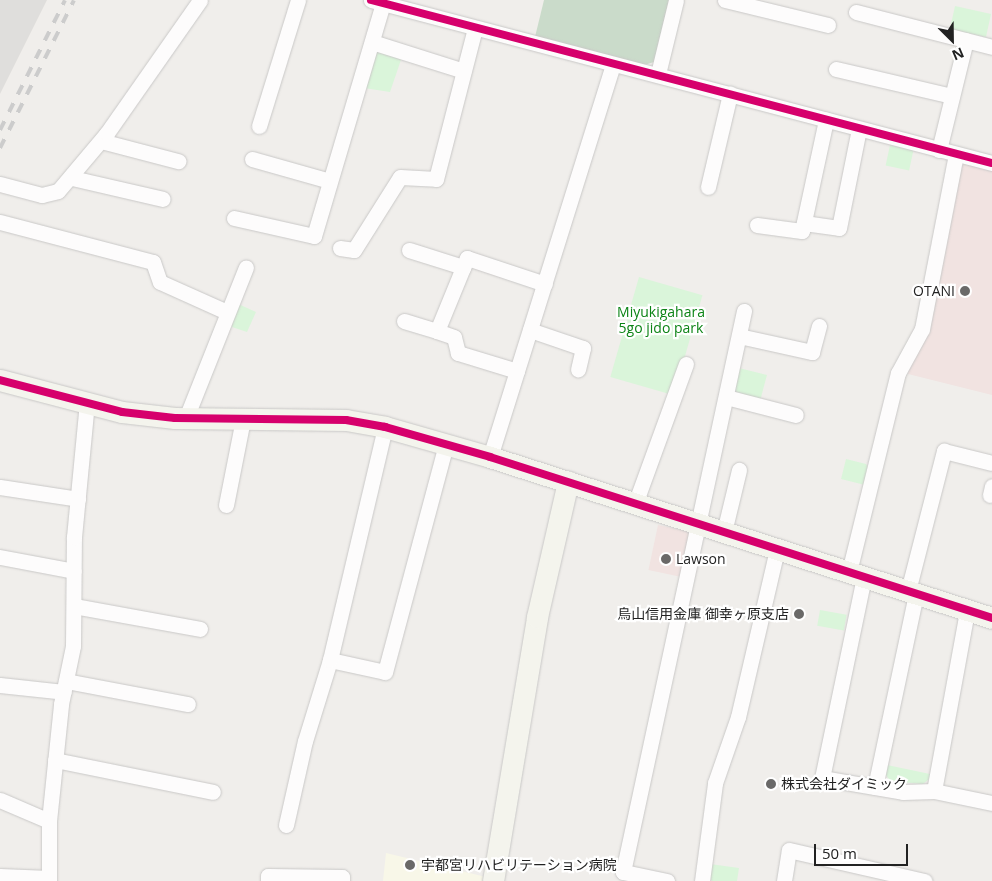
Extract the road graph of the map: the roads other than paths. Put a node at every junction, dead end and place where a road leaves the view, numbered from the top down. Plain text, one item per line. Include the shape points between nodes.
1 (200, 0) edge
2 (298, 0) edge
3 (676, 0) edge
4 (725, 0) edge
5 (385, 2) edge
6 (856, 12) dead end
7 (828, 25) dead end
8 (475, 28) junction
9 (966, 40) junction
10 (372, 42) junction
11 (992, 47) edge
12 (613, 65) junction
13 (836, 69) dead end
14 (464, 71) junction
15 (658, 74) junction
16 (730, 94) junction
17 (952, 96) junction
18 (826, 120) junction
19 (259, 126) dead end
20 (859, 128) junction
21 (101, 141) junction
22 (939, 150) junction
23 (956, 154) junction
24 (252, 158) dead end
25 (178, 161) dead end
26 (992, 163) edge
27 (72, 178) junction
28 (330, 181) junction
29 (0, 184) edge
30 (708, 186) dead end
31 (164, 199) dead end
32 (234, 218) dead end
33 (0, 222) edge
34 (804, 223) junction
35 (757, 225) dead end
36 (340, 248) dead end
37 (409, 250) dead end
38 (246, 267) dead end
39 (463, 267) junction
40 (544, 284) junction
41 (744, 311) dead end
42 (227, 312) junction
43 (404, 321) dead end
44 (820, 326) dead end
45 (530, 330) junction
46 (437, 331) junction
47 (739, 336) junction
48 (686, 364) dead end
49 (578, 369) dead end
50 (517, 371) junction
51 (0, 380) edge
52 (726, 397) junction
53 (87, 403) junction
54 (796, 416) dead end
55 (186, 418) junction
56 (243, 419) junction
57 (384, 427) junction
58 (446, 444) junction
59 (490, 457) junction
60 (992, 463) edge
61 (739, 470) dead end
62 (568, 482) junction
63 (0, 487) edge
64 (78, 499) junction
65 (635, 504) junction
66 (226, 505) dead end
67 (698, 523) junction
68 (724, 532) junction
69 (777, 549) junction
70 (0, 557) edge
71 (74, 571) junction
72 (856, 575) junction
73 (912, 593) junction
74 (74, 606) junction
75 (967, 611) junction
76 (992, 618) edge
77 (200, 629) dead end
78 (330, 660) junction
79 (0, 685) edge
80 (65, 686) junction
81 (188, 704) dead end
82 (55, 760) junction
83 (875, 787) junction
84 (934, 791) junction
85 (212, 792) dead end
86 (0, 800) edge
87 (992, 803) edge
88 (49, 821) junction
89 (286, 825) dead end
90 (0, 876) edge
91 (48, 879) edge
92 (268, 881) edge
93 (342, 881) edge
94 (493, 881) edge
95 (667, 881) edge
96 (702, 881) edge
97 (784, 881) edge
98 (924, 881) edge

1 - 21 street
2 - 19 street
3 - 15 street
4 - 7 street
5 - 8 street
5 - 10 street
6 - 9 street
8 - 12 street
8 - 14 street
9 - 11 street
9 - 17 street
10 - 14 street
10 - 28 street
12 - 15 street
12 - 40 street
13 - 17 street
14 - 36 street via 436,180 400,177 354,250
15 - 16 street
16 - 18 street
16 - 30 street
17 - 22 street
18 - 20 street
18 - 34 street
20 - 22 street
20 - 34 street via 839,228
21 - 25 street
21 - 27 street
22 - 23 street
23 - 26 street
23 - 72 street via 922,329 898,373
24 - 28 street
27 - 29 street via 58,191 42,195
27 - 31 street
28 - 32 street via 314,236
33 - 42 street via 153,262 160,282
34 - 35 street via 802,231
37 - 39 street
38 - 42 street
39 - 40 street via 467,258
39 - 46 street
40 - 45 street
41 - 47 street
42 - 55 street
43 - 46 street
44 - 47 street via 812,352
45 - 49 street via 583,348
45 - 50 street
46 - 50 street via 454,337 458,352
47 - 52 street
48 - 65 street
50 - 59 street
51 - 53 street
52 - 54 street
52 - 67 street
53 - 55 street via 122,412
53 - 64 street
55 - 56 street
56 - 57 street via 346,420
56 - 66 street
57 - 58 street
57 - 78 street
58 - 59 street
58 - 78 street via 385,672
59 - 62 street
60 - 73 street via 944,451
61 - 68 street
62 - 65 street
62 - 94 street via 537,617
63 - 64 street
64 - 71 street
65 - 67 street
67 - 68 street
67 - 95 street via 624,872
68 - 69 street
69 - 72 street
69 - 96 street via 738,717 715,783
70 - 71 street
71 - 74 street
72 - 73 street
72 - 83 street via 822,778
73 - 75 street
73 - 83 street
74 - 77 street
74 - 80 street via 74,646
75 - 76 street
75 - 84 street
78 - 89 street via 305,741
79 - 80 street
80 - 81 street
80 - 82 street
82 - 85 street
82 - 88 street
83 - 84 street via 903,792
84 - 87 street
86 - 88 street
88 - 91 street
90 - 91 street
92 - 93 street via 268,876 342,877
97 - 98 street via 789,850

